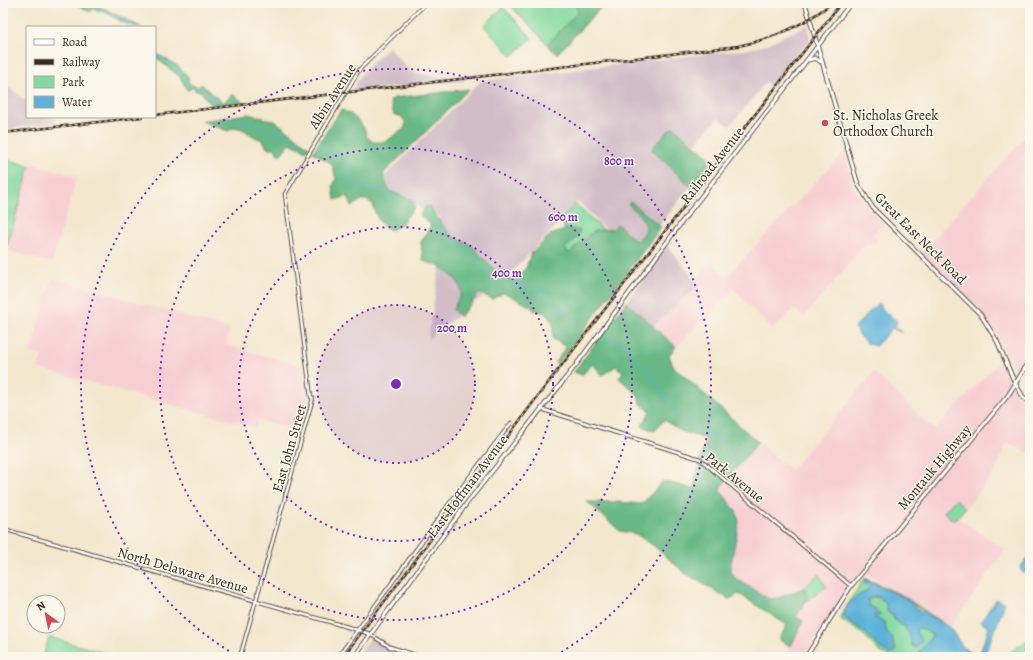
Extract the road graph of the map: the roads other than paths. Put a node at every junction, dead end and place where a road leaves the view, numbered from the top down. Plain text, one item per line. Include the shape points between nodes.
1 (426, 3) edge
2 (805, 3) edge
3 (851, 3) edge
4 (818, 47) junction
5 (805, 64) junction
6 (822, 64) junction
7 (309, 152) joint
8 (602, 330) joint
9 (1030, 360) edge
10 (1016, 385) junction
11 (1030, 403) edge
12 (540, 409) junction
13 (511, 423) dead end
14 (3, 529) edge
15 (851, 586) junction
16 (256, 601) junction
17 (357, 630) junction
18 (370, 634) junction
19 (240, 657) edge
20 (338, 657) edge
21 (354, 657) edge
22 (422, 657) edge
23 (806, 657) edge

1 - 7 street, Albin Avenue via 359,70
2 - 4 main road, Great East Neck Road
3 - 4 main road, Railroad Avenue
4 - 5 main road, Railroad Avenue
4 - 6 main road, Great East Neck Road
5 - 6 main road via 814,58
5 - 8 main road, Railroad Avenue via 687,215
6 - 10 main road, Great East Neck Road via 858,184 867,202 982,315 997,341
7 - 16 street, East John Street via 285,194 306,365 311,397 314,398
8 - 12 main road, East Hoffman Avenue
9 - 10 main road, Montauk Highway
10 - 11 main road, Great East Neck Road
10 - 15 main road, Montauk Highway
12 - 15 street, Park Avenue via 700,459
12 - 18 main road, East Hoffman Avenue
13 - 17 street, East Hoffman Avenue
14 - 16 street, North Delaware Avenue
15 - 23 main road, Montauk Highway
16 - 17 street, North Delaware Avenue
16 - 19 street, East John Street
17 - 18 street, North Delaware Avenue
17 - 20 street, East Hoffman Avenue
18 - 21 main road, East Hoffman Avenue
18 - 22 street, North Delaware Avenue via 390,647

